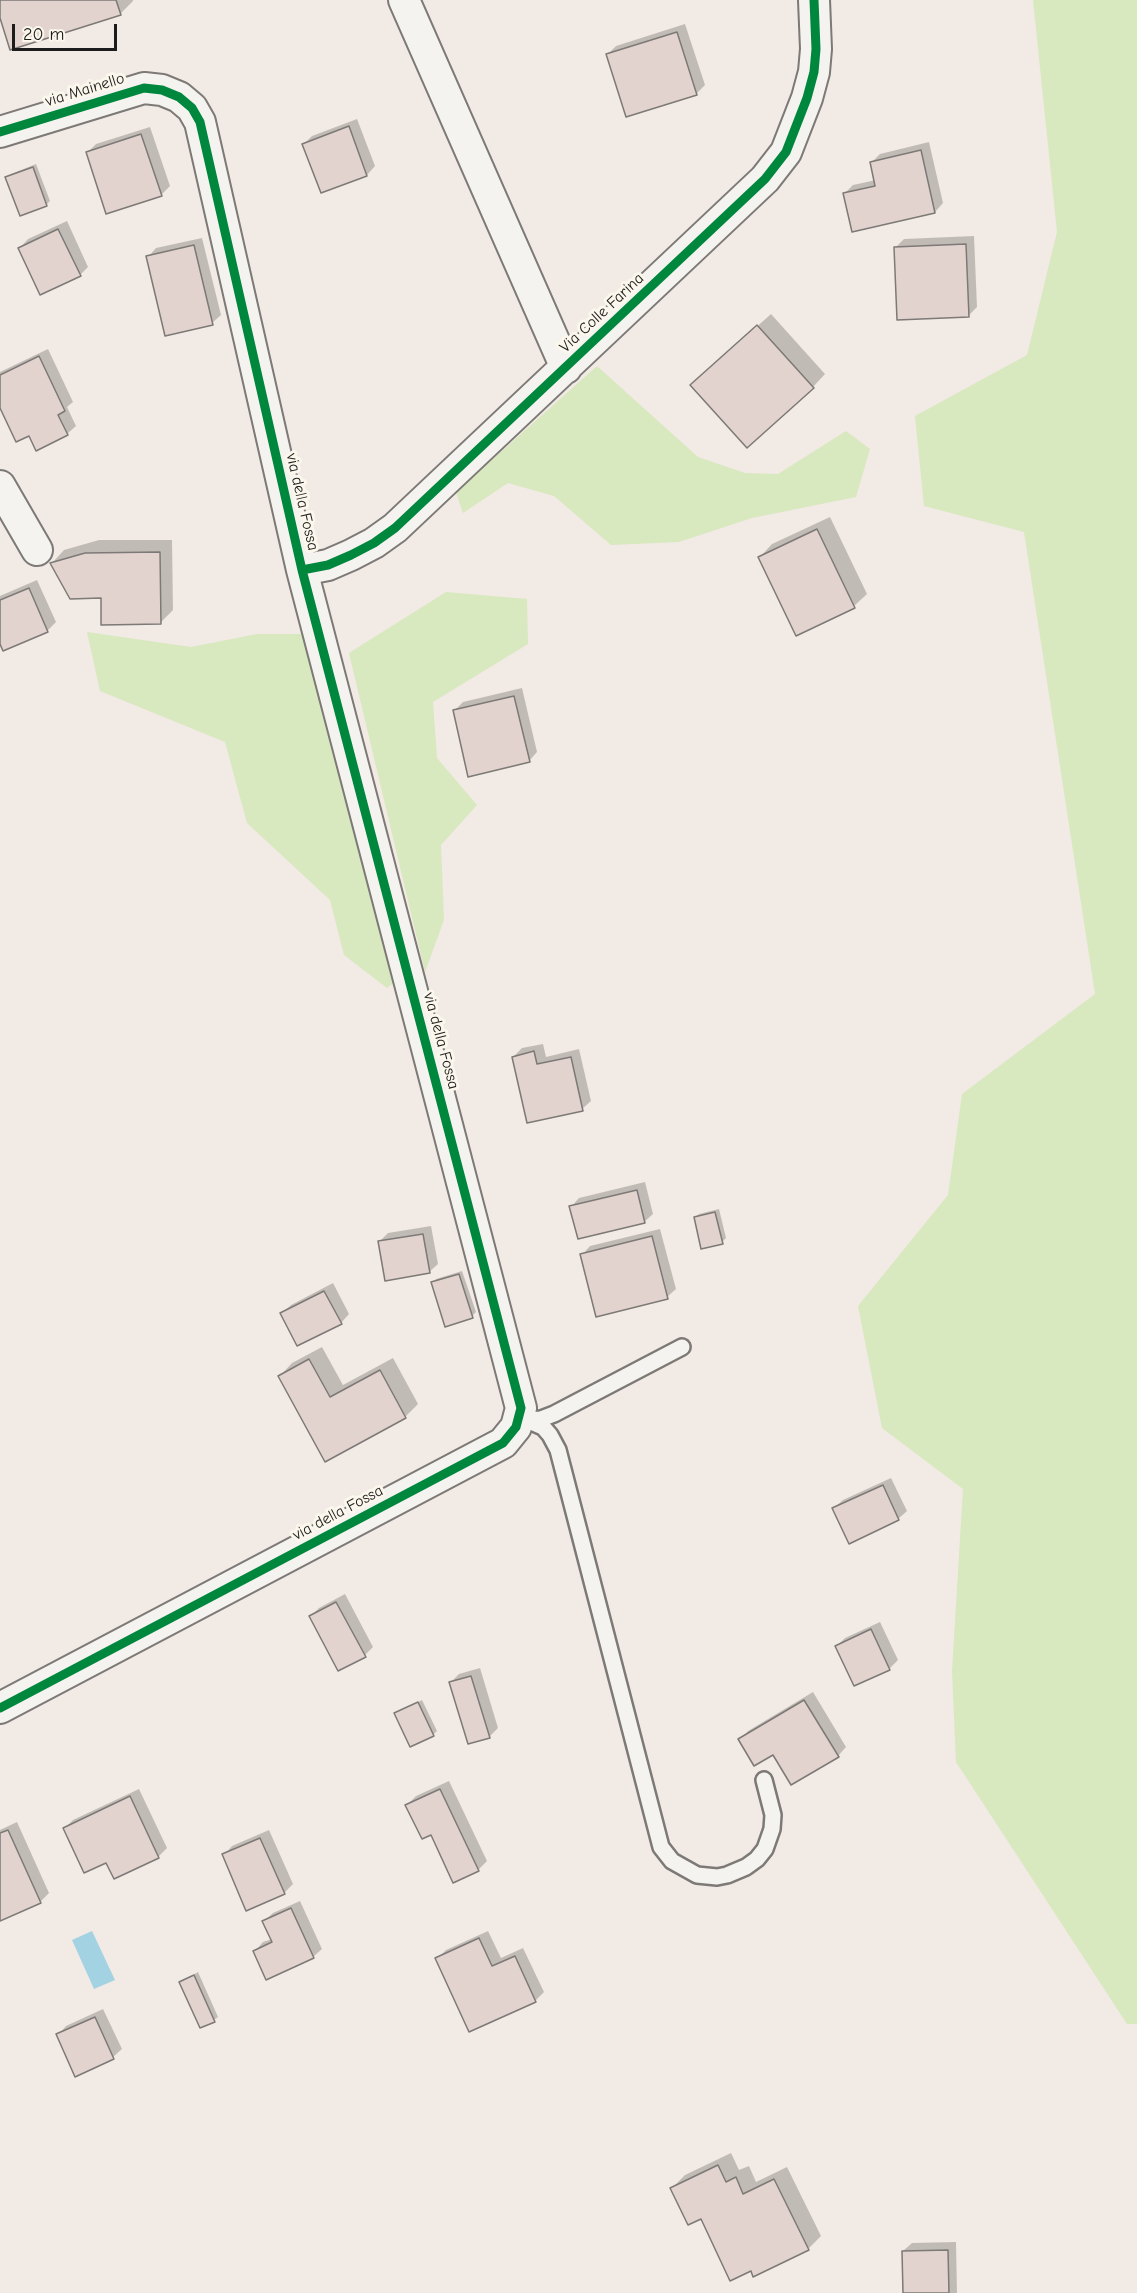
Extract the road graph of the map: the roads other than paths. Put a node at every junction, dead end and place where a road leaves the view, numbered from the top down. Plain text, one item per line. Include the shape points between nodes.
1 (404, 0) edge
2 (814, 0) edge
3 (179, 97) joint
4 (0, 132) edge
5 (566, 368) junction
6 (0, 486) edge
7 (37, 550) dead end
8 (302, 570) junction
9 (682, 1347) dead end
10 (524, 1419) junction
11 (0, 1708) edge
12 (764, 1780) dead end

1 - 5 street, Via Colle Farina
2 - 5 street, Via Colle Farina via 814,72 786,152 757,187
3 - 4 street, via Mainello via 144,88
3 - 8 street, via della Fossa via 200,122
5 - 8 street, Via Colle Farina via 390,532 328,565
6 - 7 street
8 - 10 street, via della Fossa
9 - 10 lane via 554,1414
10 - 11 street, via della Fossa via 503,1443
10 - 12 lane via 550,1434 558,1450 661,1847 672,1861 697,1875 717,1877 746,1867 765,1849 772,1829 773,1815

